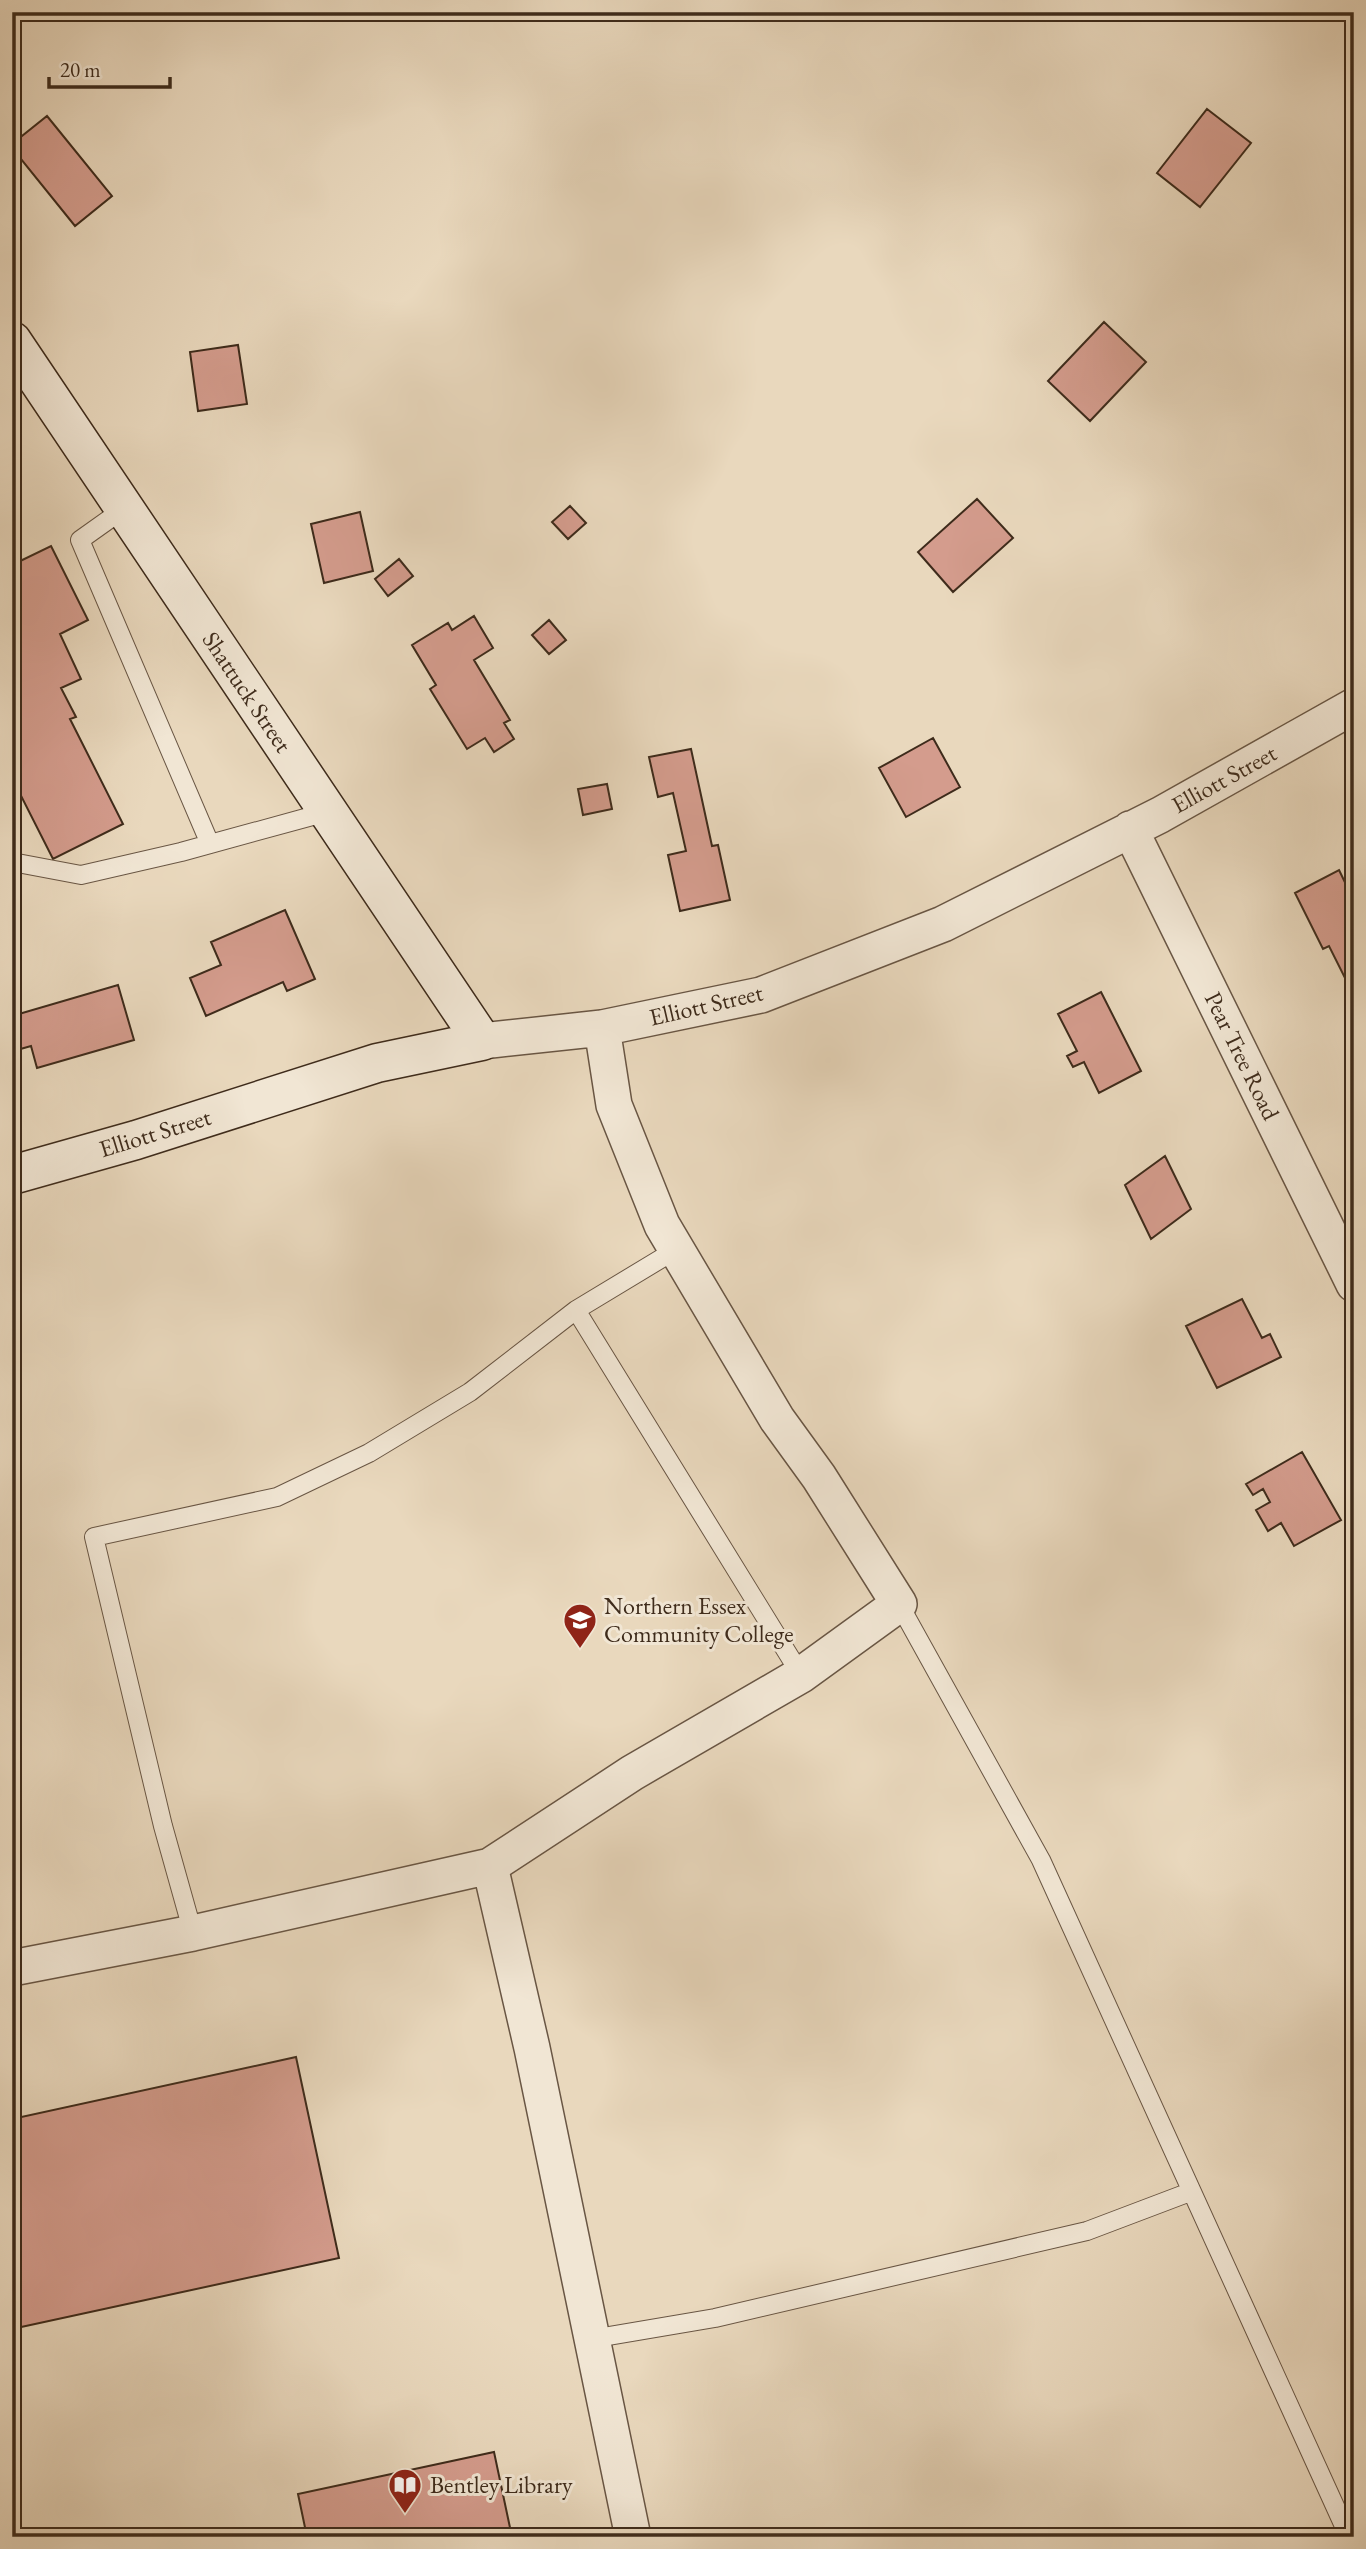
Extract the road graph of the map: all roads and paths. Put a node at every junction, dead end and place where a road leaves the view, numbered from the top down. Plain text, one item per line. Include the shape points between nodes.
1 (12, 341) edge
2 (125, 508) junction
3 (1354, 706) edge
4 (327, 812) junction
5 (1130, 830) junction
6 (211, 844) junction
7 (12, 862) edge
8 (602, 1028) junction
9 (482, 1041) junction
10 (12, 1175) edge
11 (677, 1249) junction
12 (1354, 1283) edge
13 (576, 1310) junction
14 (899, 1604) junction
15 (801, 1675) junction
16 (490, 1866) junction
17 (193, 1933) junction
18 (12, 1968) edge
19 (1191, 2192) junction
20 (591, 2339) junction
21 (633, 2537) edge
22 (1349, 2537) edge

1 - 2 street, Shattuck Street
2 - 4 street, Shattuck Street
2 - 6 lane via 79,540
3 - 5 street, Elliott Street
4 - 6 lane
4 - 9 street, Shattuck Street
5 - 8 street, Elliott Street via 943,924 761,995
5 - 12 street, Pear Tree Road
6 - 7 lane via 81,875
8 - 9 street, Elliott Street
8 - 11 street via 614,1105 662,1225
9 - 10 street, Elliott Street via 377,1063
11 - 13 lane
11 - 14 street via 777,1419
13 - 15 lane
13 - 17 lane via 470,1392 369,1453 300,1486 276,1497 94,1537
14 - 15 street
14 - 19 lane via 1041,1860
15 - 16 street via 632,1773
16 - 17 street
16 - 20 street
17 - 18 street
19 - 20 lane via 1073,2235 715,2318
19 - 22 lane
20 - 21 street

